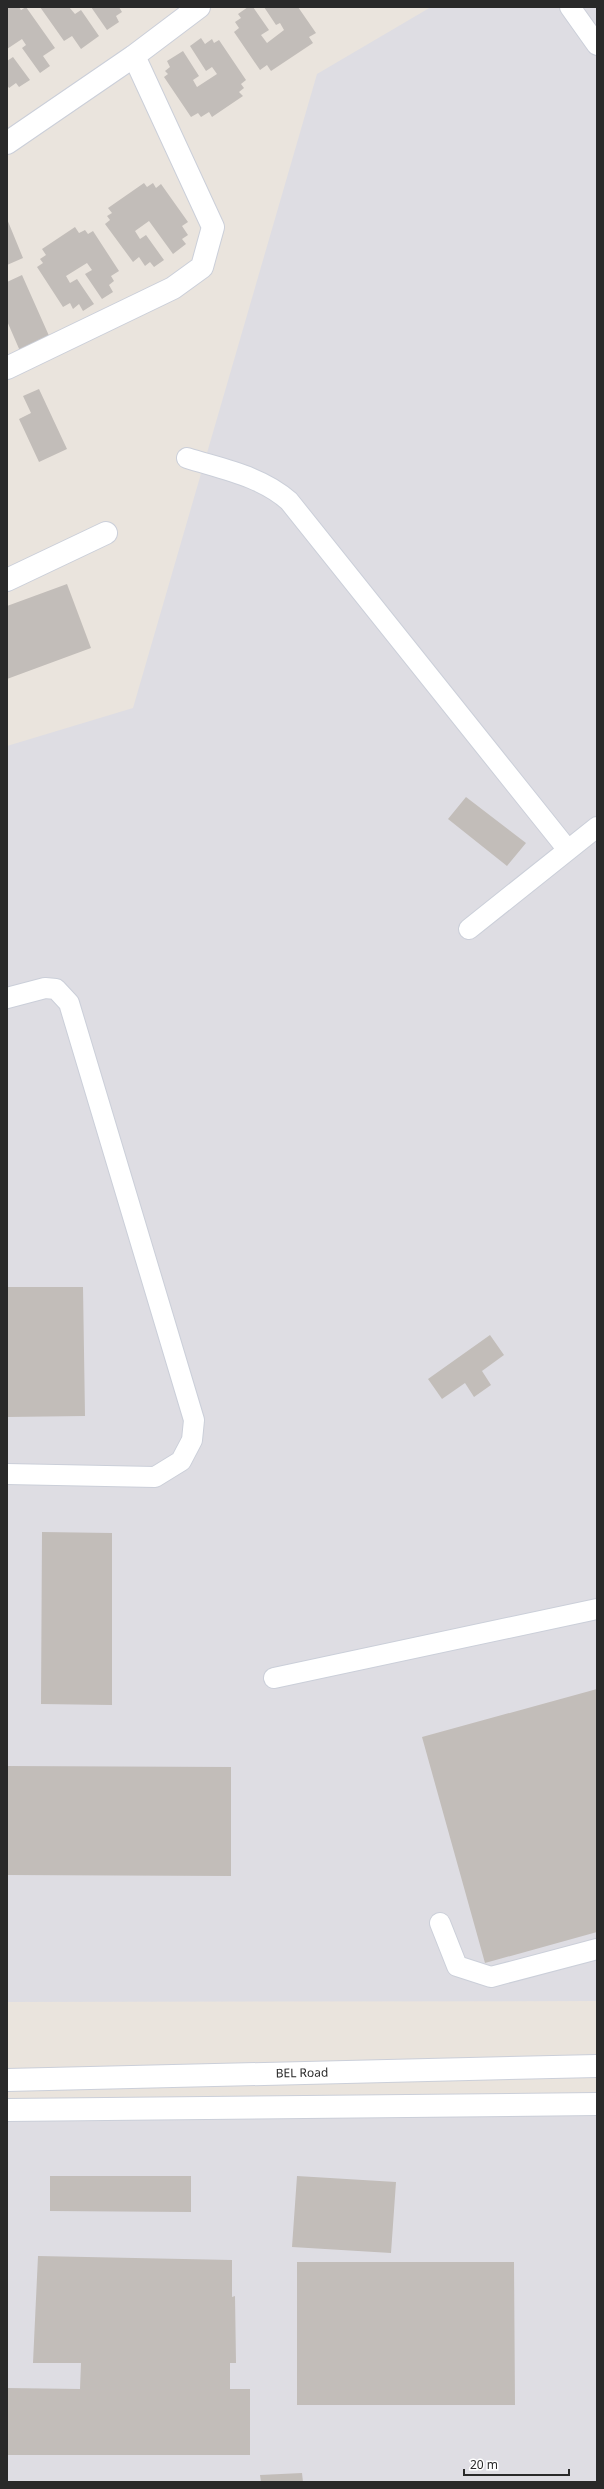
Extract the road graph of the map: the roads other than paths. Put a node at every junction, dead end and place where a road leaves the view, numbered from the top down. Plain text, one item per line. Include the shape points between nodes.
1 (199, 7) edge
2 (570, 7) edge
3 (597, 45) edge
4 (134, 56) junction
5 (7, 143) edge
6 (7, 368) edge
7 (187, 458) dead end
8 (106, 533) dead end
9 (7, 580) edge
10 (597, 827) edge
11 (568, 850) junction
12 (469, 929) dead end
13 (7, 998) edge
14 (7, 1474) edge
15 (597, 1608) edge
16 (274, 1678) dead end
17 (440, 1923) dead end
18 (597, 1949) edge
19 (597, 2066) edge
20 (7, 2080) edge
21 (597, 2104) edge
22 (7, 2110) edge

1 - 4 street
2 - 3 lane
4 - 5 street
4 - 6 street via 213,227 202,267 174,288
7 - 11 lane via 258,480 276,489 289,501
8 - 9 street
10 - 11 lane
11 - 12 lane
13 - 14 lane via 45,988 56,989 69,1003 194,1420 192,1440 182,1461 155,1477
15 - 16 lane
17 - 18 lane via 457,1966 491,1977
19 - 20 street, BEL Road
21 - 22 street

